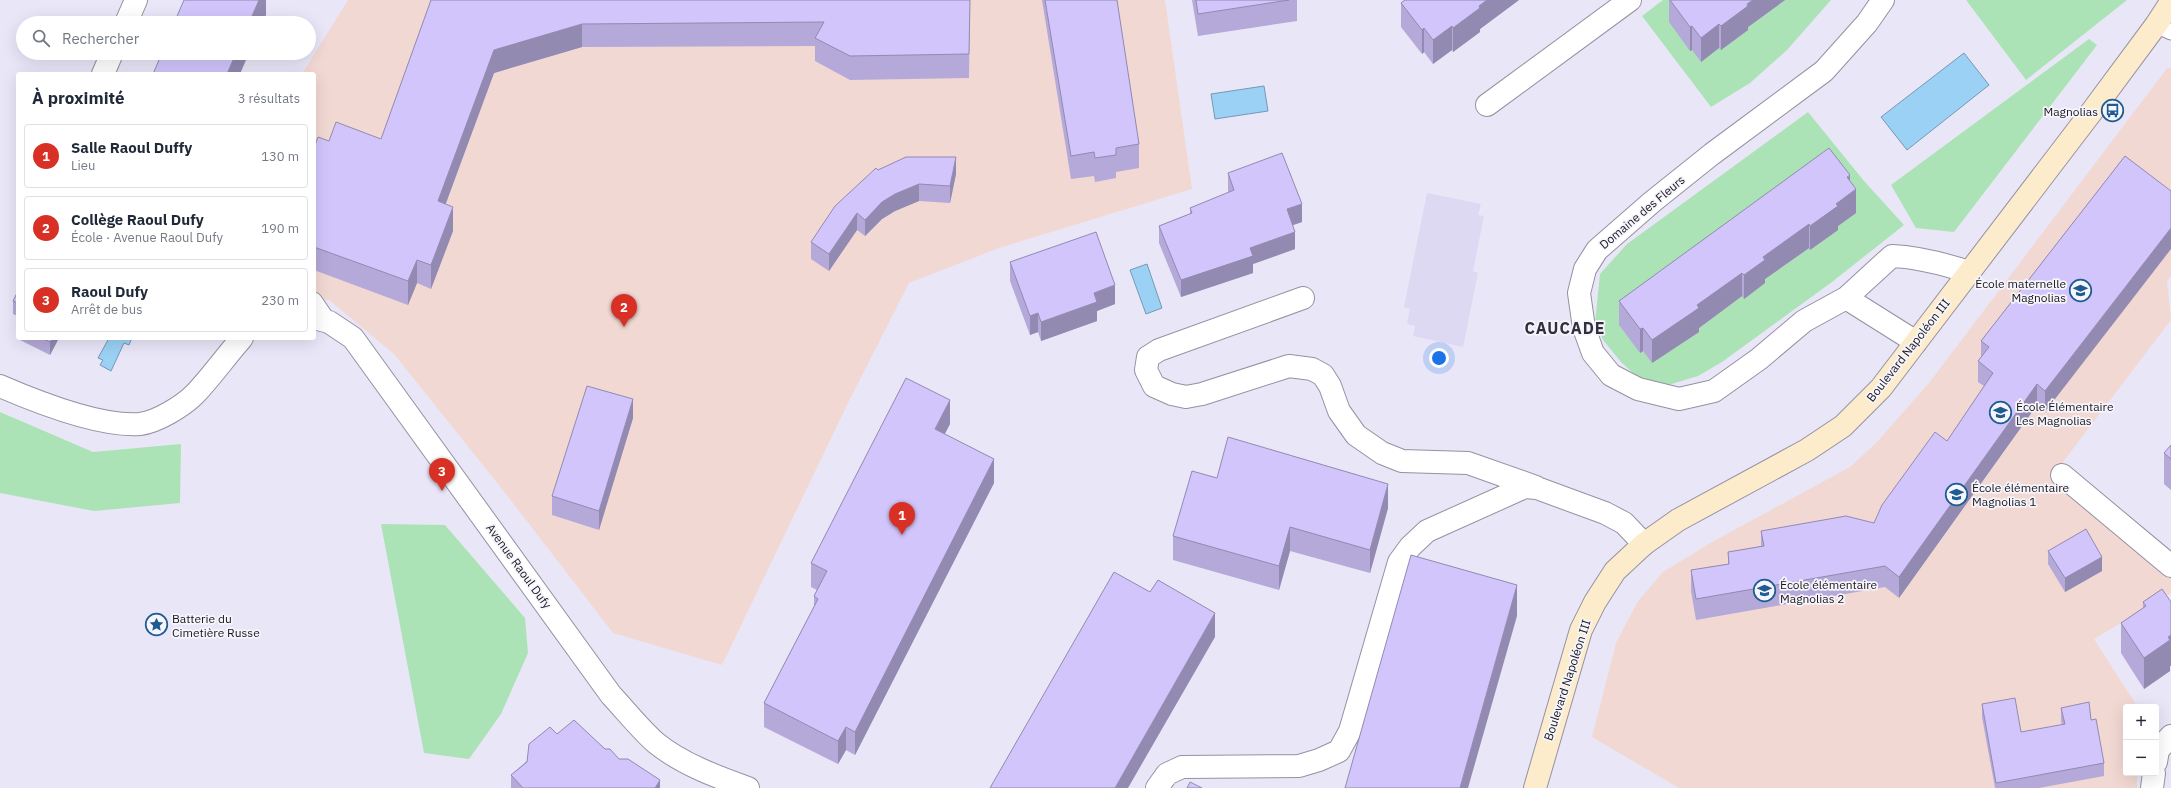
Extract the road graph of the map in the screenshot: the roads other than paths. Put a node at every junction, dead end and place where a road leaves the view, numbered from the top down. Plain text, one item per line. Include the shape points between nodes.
1 (136, 0) edge
2 (1630, 0) edge
3 (1883, 0) edge
4 (2171, 2) edge
5 (129, 16) edge
6 (2164, 28) edge
7 (109, 60) edge
8 (104, 72) edge
9 (1487, 105) dead end
10 (1969, 272) junction
11 (1303, 298) dead end
12 (1846, 298) junction
13 (316, 305) edge
14 (322, 320) edge
15 (240, 340) edge
16 (1916, 342) junction
17 (0, 386) edge
18 (2062, 475) dead end
19 (1537, 488) junction
20 (1644, 544) junction
21 (2171, 566) edge
22 (2171, 736) edge
23 (2159, 749) edge
24 (2154, 776) edge
25 (748, 788) edge
26 (1157, 788) edge
27 (1535, 788) edge
28 (2152, 788) edge

1 - 5 street
2 - 9 street
3 - 12 street, Domaine des Fleurs via 1867,23 1824,71 1706,159 1597,250 1585,270 1579,293 1584,328 1593,353 1611,376 1638,390 1679,399 1714,391 1759,359 1804,321
4 - 6 main road, Boulevard Napoléon III
6 - 10 main road, Boulevard Napoléon III
7 - 8 street
10 - 12 street, Domaine des Fleurs via 1911,257 1892,256
10 - 16 main road, Boulevard Napoléon III
11 - 19 street via 1159,350 1148,357 1146,370 1154,386 1186,397 1289,366 1312,369 1323,375 1339,411 1356,435 1382,453 1402,461 1468,463
12 - 16 street
13 - 14 lane
14 - 25 street, Avenue Raoul Dufy via 353,338 374,364 612,695 632,718 657,743 689,763 721,779
15 - 17 street via 195,394 172,412 141,424 107,422
16 - 20 main road, Boulevard Napoléon III via 1881,388 1843,426 1807,450 1678,520
18 - 21 street
19 - 20 street via 1605,513 1624,523
19 - 26 street via 1525,487 1427,531 1410,547 1399,562 1350,732 1339,751 1298,766 1182,767 1167,774
20 - 27 main road, Boulevard Napoléon III via 1615,571 1581,630
22 - 23 street
24 - 28 street

